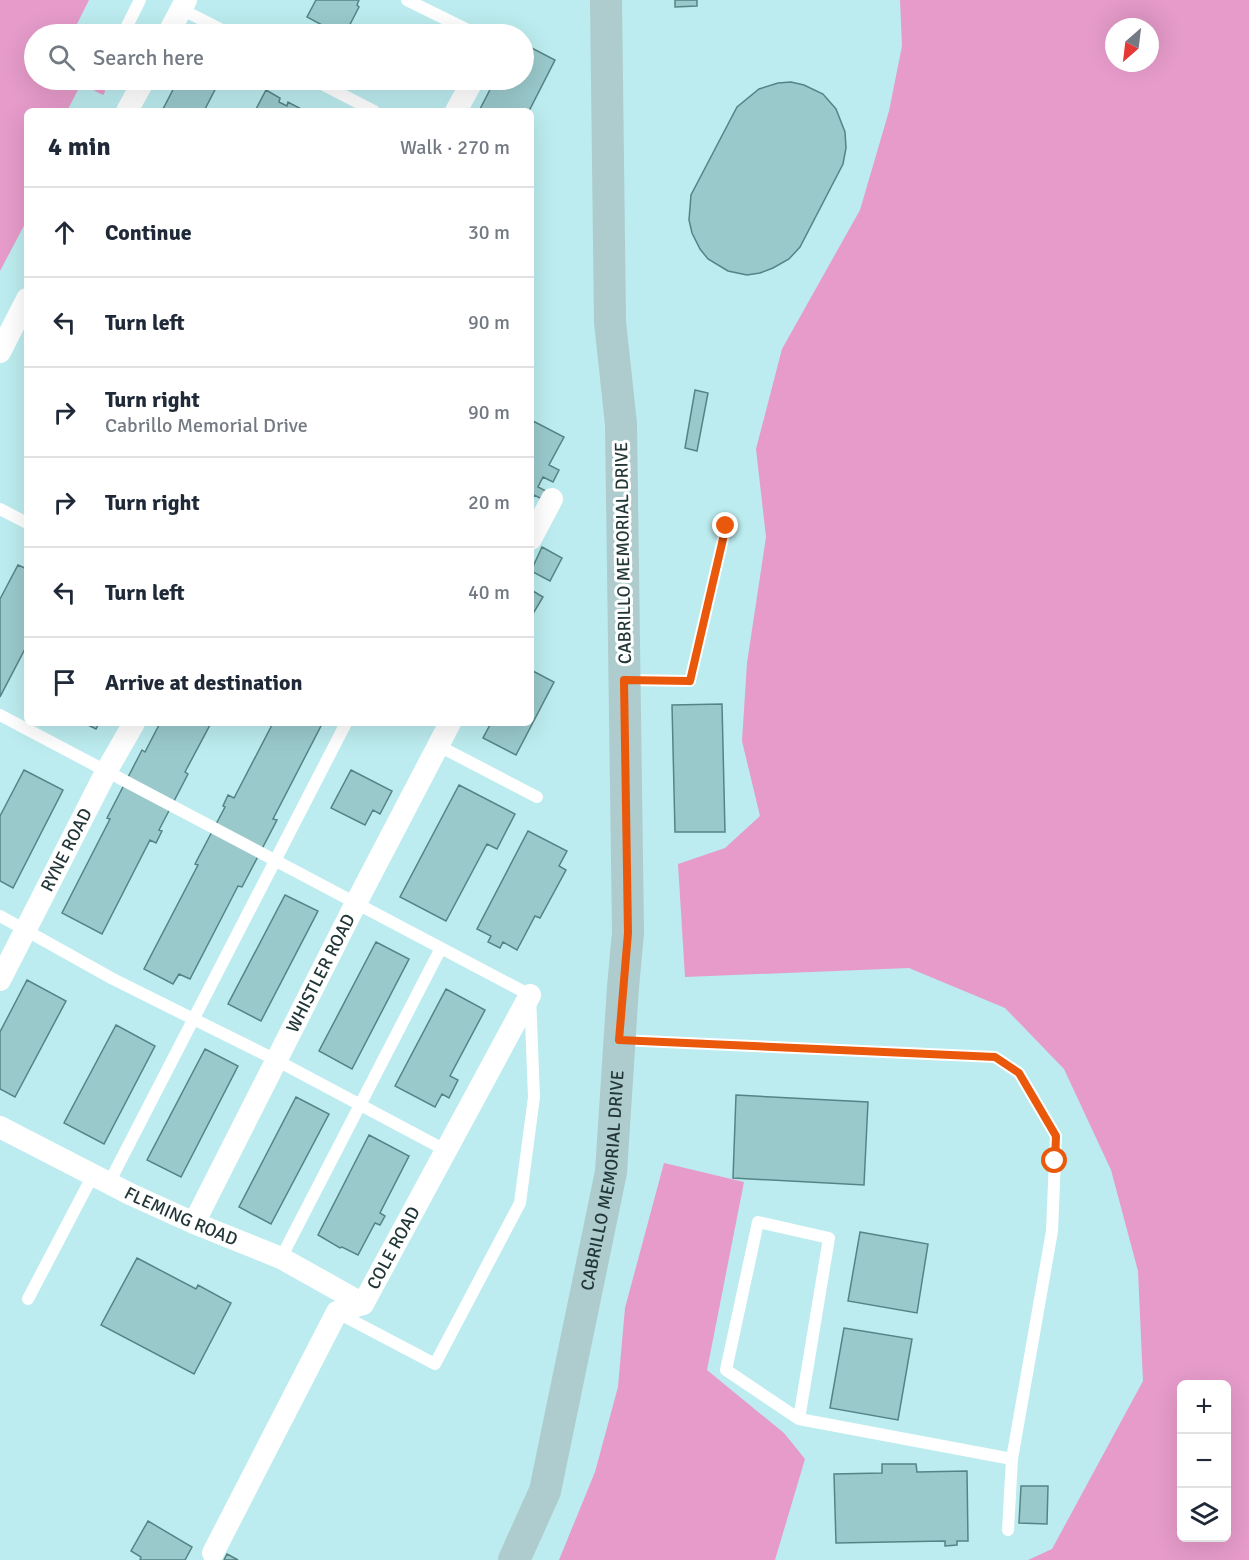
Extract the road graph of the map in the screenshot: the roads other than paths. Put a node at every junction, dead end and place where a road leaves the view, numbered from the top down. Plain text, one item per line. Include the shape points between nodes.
1 (141, 0) edge
2 (407, 0) edge
3 (606, 0) edge
4 (183, 4) edge
5 (128, 24) edge
6 (173, 24) edge
7 (214, 24) edge
8 (456, 24) edge
9 (139, 90) edge
10 (333, 90) edge
11 (468, 90) edge
12 (129, 108) edge
13 (368, 108) edge
14 (458, 108) edge
15 (21, 326) edge
16 (0, 352) edge
17 (552, 499) dead end
18 (0, 509) edge
19 (24, 521) edge
20 (726, 526) dead end
21 (534, 532) edge
22 (624, 680) junction
23 (0, 715) edge
24 (132, 726) edge
25 (344, 726) edge
26 (449, 726) edge
27 (439, 746) junction
28 (107, 770) junction
29 (537, 797) dead end
30 (275, 860) junction
31 (356, 903) junction
32 (0, 916) edge
33 (26, 929) junction
34 (441, 948) junction
35 (0, 980) edge
36 (530, 995) junction
37 (194, 1017) junction
38 (619, 1040) junction
39 (276, 1060) junction
40 (360, 1104) junction
41 (0, 1127) edge
42 (447, 1151) junction
43 (101, 1179) junction
44 (194, 1223) junction
45 (281, 1258) junction
46 (28, 1299) dead end
47 (363, 1304) junction
48 (337, 1312) junction
49 (799, 1419) junction
50 (1012, 1458) junction
51 (1008, 1530) dead end
52 (213, 1553) dead end
53 (514, 1560) edge

1 - 5 lane
2 - 8 lane
3 - 22 main road, CABRILLO MEMORIAL DRIVE via 610,322 621,424
4 - 6 street
4 - 7 lane
9 - 12 street
10 - 13 lane
11 - 14 street
15 - 16 street
17 - 21 street
18 - 19 lane
20 - 22 lane via 690,681
22 - 38 main road, CABRILLO MEMORIAL DRIVE via 628,933
23 - 28 lane
24 - 28 street, RYNE ROAD
25 - 30 lane
26 - 27 street, WHISTLER ROAD
27 - 29 lane
27 - 31 street, WHISTLER ROAD
28 - 30 lane
28 - 33 street, RYNE ROAD
30 - 31 lane
30 - 37 lane
31 - 34 lane
31 - 39 street, WHISTLER ROAD
32 - 33 lane
33 - 35 street, RYNE ROAD
33 - 37 lane via 113,979
34 - 36 lane
34 - 40 lane
36 - 42 street, COLE ROAD
36 - 48 lane via 534,1097 520,1203 435,1364
37 - 39 lane
37 - 43 lane
38 - 50 lane via 995,1057 1019,1073 1056,1136 1056,1144 1052,1231
38 - 53 main road, CABRILLO MEMORIAL DRIVE via 608,1183 545,1491
39 - 40 lane
39 - 44 street, WHISTLER ROAD
40 - 42 lane
40 - 45 lane
41 - 43 street, FLEMING ROAD
42 - 47 street, COLE ROAD
43 - 44 street, FLEMING ROAD
43 - 46 lane
44 - 45 street, FLEMING ROAD
45 - 47 street, FLEMING ROAD
47 - 48 street, COLE ROAD
48 - 52 street
49 - 49 lane via 726,1370 758,1222 829,1238
49 - 50 lane
50 - 51 lane

